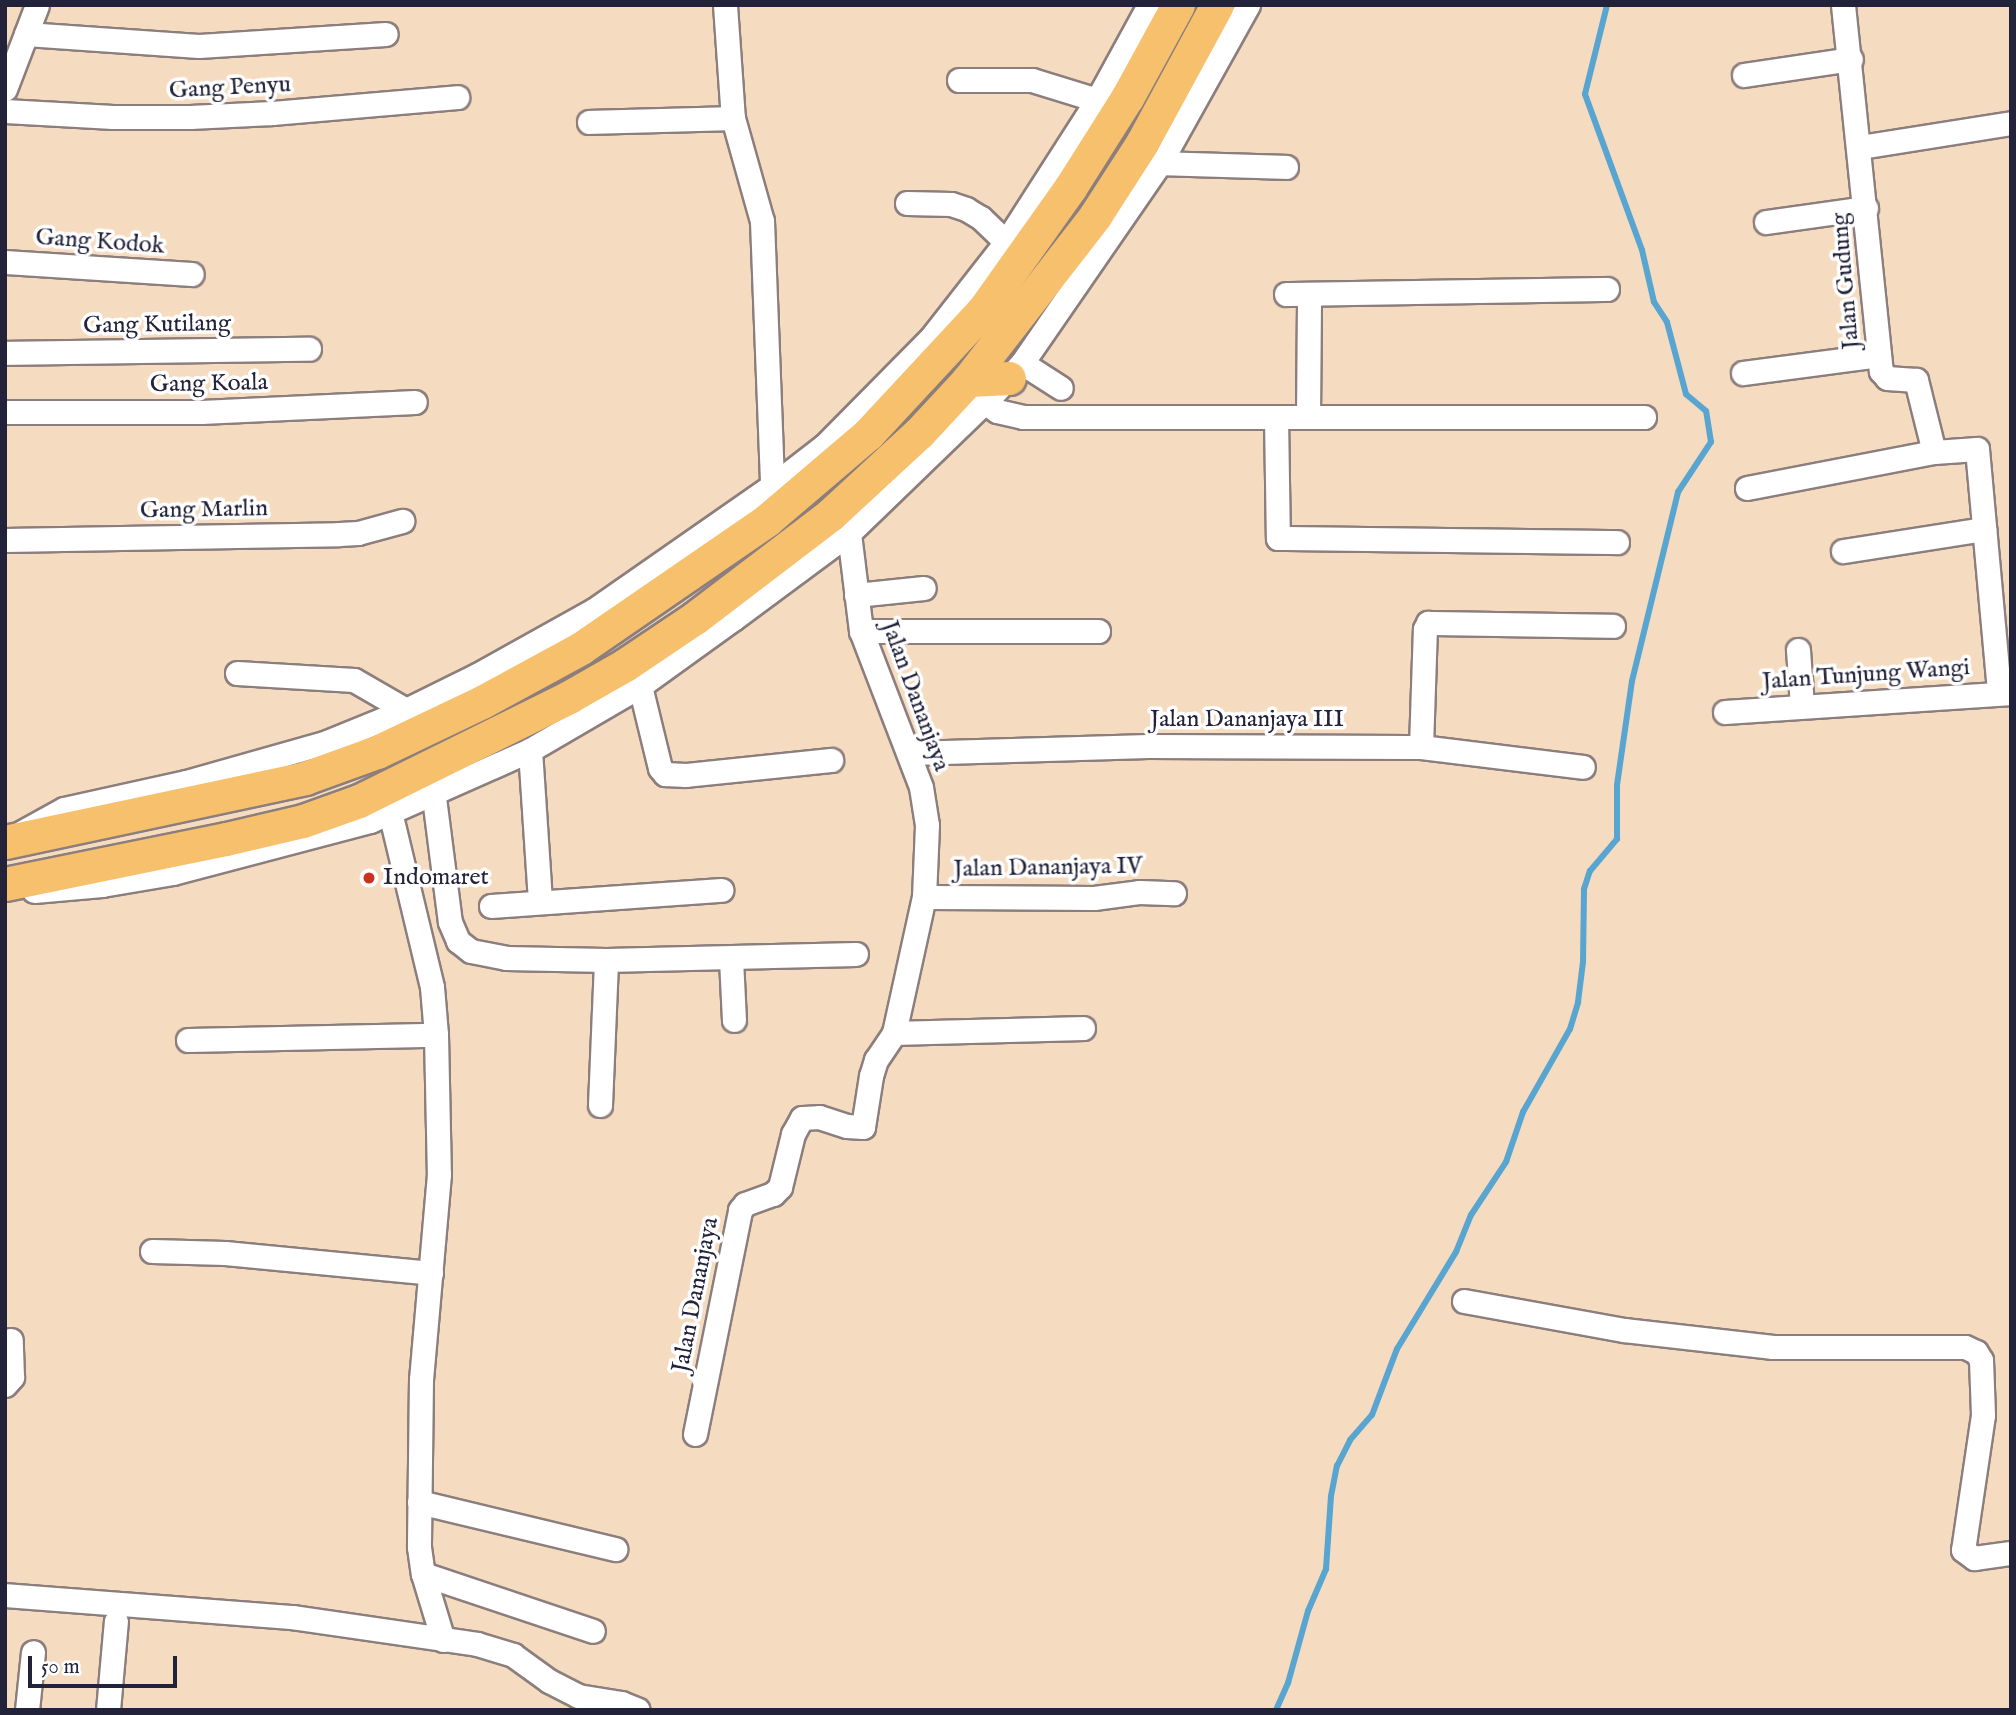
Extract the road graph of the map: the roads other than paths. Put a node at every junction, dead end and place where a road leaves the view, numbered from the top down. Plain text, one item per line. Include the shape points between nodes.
1 (37, 5) edge
2 (725, 5) edge
3 (1149, 5) edge
4 (1178, 5) edge
5 (1217, 5) edge
6 (1248, 5) edge
7 (1843, 5) edge
8 (26, 34) junction
9 (386, 34) dead end
10 (1850, 59) junction
11 (1744, 75) dead end
12 (959, 80) dead end
13 (5, 89) edge
14 (457, 97) dead end
15 (1097, 100) junction
16 (5, 111) edge
17 (733, 118) junction
18 (589, 122) dead end
19 (2011, 123) edge
20 (1860, 147) junction
21 (1160, 163) junction
22 (1286, 167) dead end
23 (907, 202) dead end
24 (1866, 208) junction
25 (1766, 222) dead end
26 (1006, 243) junction
27 (5, 262) edge
28 (192, 274) dead end
29 (1607, 289) dead end
30 (1309, 294) junction
31 (1286, 295) dead end
32 (938, 345) junction
33 (309, 349) dead end
34 (5, 353) edge
35 (1879, 355) junction
36 (1015, 370) junction
37 (1743, 373) dead end
38 (1061, 388) dead end
39 (977, 391) junction
40 (415, 402) dead end
41 (5, 412) edge
42 (1276, 417) junction
43 (1308, 417) junction
44 (1644, 417) dead end
45 (1934, 452) junction
46 (772, 486) junction
47 (1747, 488) dead end
48 (402, 521) dead end
49 (1984, 529) junction
50 (849, 533) junction
51 (5, 540) edge
52 (1617, 542) dead end
53 (1843, 551) dead end
54 (924, 588) dead end
55 (856, 595) junction
56 (1613, 626) dead end
57 (861, 631) junction
58 (1098, 632) dead end
59 (1798, 650) dead end
60 (515, 669) junction
61 (237, 673) dead end
62 (640, 686) junction
63 (2005, 693) edge
64 (1802, 706) junction
65 (406, 710) junction
66 (1725, 712) dead end
67 (1421, 747) junction
68 (530, 750) junction
69 (910, 753) junction
70 (831, 760) dead end
71 (1583, 767) dead end
72 (432, 781) junction
73 (390, 812) junction
74 (7, 842) edge
75 (5, 885) edge
76 (721, 890) dead end
77 (1174, 893) dead end
78 (924, 897) junction
79 (540, 900) junction
80 (491, 906) dead end
81 (856, 954) dead end
82 (731, 958) junction
83 (606, 960) junction
84 (734, 1020) dead end
85 (1083, 1027) dead end
86 (894, 1033) junction
87 (436, 1035) junction
88 (188, 1040) dead end
89 (600, 1105) dead end
90 (152, 1251) dead end
91 (431, 1273) junction
92 (1464, 1301) dead end
93 (11, 1340) dead end
94 (5, 1384) edge
95 (695, 1434) dead end
96 (419, 1502) junction
97 (615, 1549) dead end
98 (2011, 1553) edge
99 (423, 1574) junction
100 (5, 1595) edge
101 (116, 1621) dead end
102 (593, 1631) dead end
103 (443, 1640) junction
104 (33, 1652) dead end
105 (27, 1710) edge
106 (107, 1710) edge
107 (638, 1710) edge

1 - 8 street
2 - 17 street
3 - 15 street
4 - 32 highway via 1070,188 984,309
5 - 39 highway via 1142,143
6 - 21 street
7 - 10 street, Jalan Gudung
8 - 9 street via 199,46
8 - 13 street
10 - 11 street
10 - 20 street, Jalan Gudung
12 - 15 street via 1032,80
14 - 16 street, Gang Penyu via 190,117
15 - 26 street
17 - 18 street
17 - 46 street via 762,221
19 - 20 street
20 - 24 street, Jalan Gudung
21 - 22 street
21 - 36 street
23 - 26 street via 966,209
24 - 25 street
24 - 35 street, Jalan Gudung
26 - 32 street
27 - 28 street, Gang Kodok
29 - 30 street
30 - 31 street
30 - 43 street
32 - 46 street
32 - 60 highway via 868,434 767,520 581,648
33 - 34 street, Gang Kutilang
35 - 37 street
35 - 45 street, Jalan Gudung via 1887,378 1916,380
36 - 38 street
36 - 39 highway
39 - 42 street via 997,411 1023,417
39 - 50 street
39 - 72 highway via 919,433 830,515 695,618
40 - 41 street, Gang Koala via 201,412
42 - 43 street
42 - 52 street via 1278,538
43 - 44 street
45 - 47 street
45 - 49 street via 1977,449
46 - 60 street
48 - 51 street, Gang Marlin via 339,534
49 - 53 street
49 - 63 street
50 - 55 street, Jalan Dananjaya
50 - 62 street
54 - 55 street
55 - 57 street, Jalan Dananjaya
56 - 67 street via 1428,623
57 - 58 street
57 - 69 street, Jalan Dananjaya
59 - 64 street
60 - 65 street
60 - 74 highway via 377,752 305,778
61 - 65 street via 354,680
62 - 68 street
62 - 70 street via 665,774
63 - 64 street, Jalan Tunjung Wangi
64 - 66 street, Jalan Tunjung Wangi
65 - 74 street via 327,742 186,782 64,809
67 - 69 street, Jalan Dananjaya III via 1148,746
67 - 71 street, Jalan Dananjaya III
68 - 72 street
68 - 79 street
69 - 78 street, Jalan Dananjaya via 927,825
72 - 73 street
72 - 75 highway via 303,821
72 - 83 street via 450,922 458,941 471,951 495,957
73 - 75 street via 309,839 173,873 41,891
73 - 87 street via 432,987
76 - 79 street
77 - 78 street, Jalan Dananjaya IV via 1094,898
78 - 86 street, Jalan Dananjaya
79 - 80 street
81 - 82 street
82 - 83 street
82 - 84 street
83 - 89 street
85 - 86 street
86 - 95 street, Jalan Dananjaya via 876,1060 863,1127 802,1118 793,1133 780,1187 740,1210
87 - 88 street
87 - 91 street via 439,1174
90 - 91 street
91 - 96 street via 421,1379
92 - 98 street via 1625,1330 1773,1347 1965,1348 1976,1352 1981,1360 1983,1415 1963,1550 1974,1558
93 - 94 street via 12,1377
96 - 97 street
96 - 99 street
99 - 102 street
99 - 103 street
100 - 103 street via 292,1617
101 - 106 street
103 - 107 street via 513,1655 578,1696
104 - 105 street

